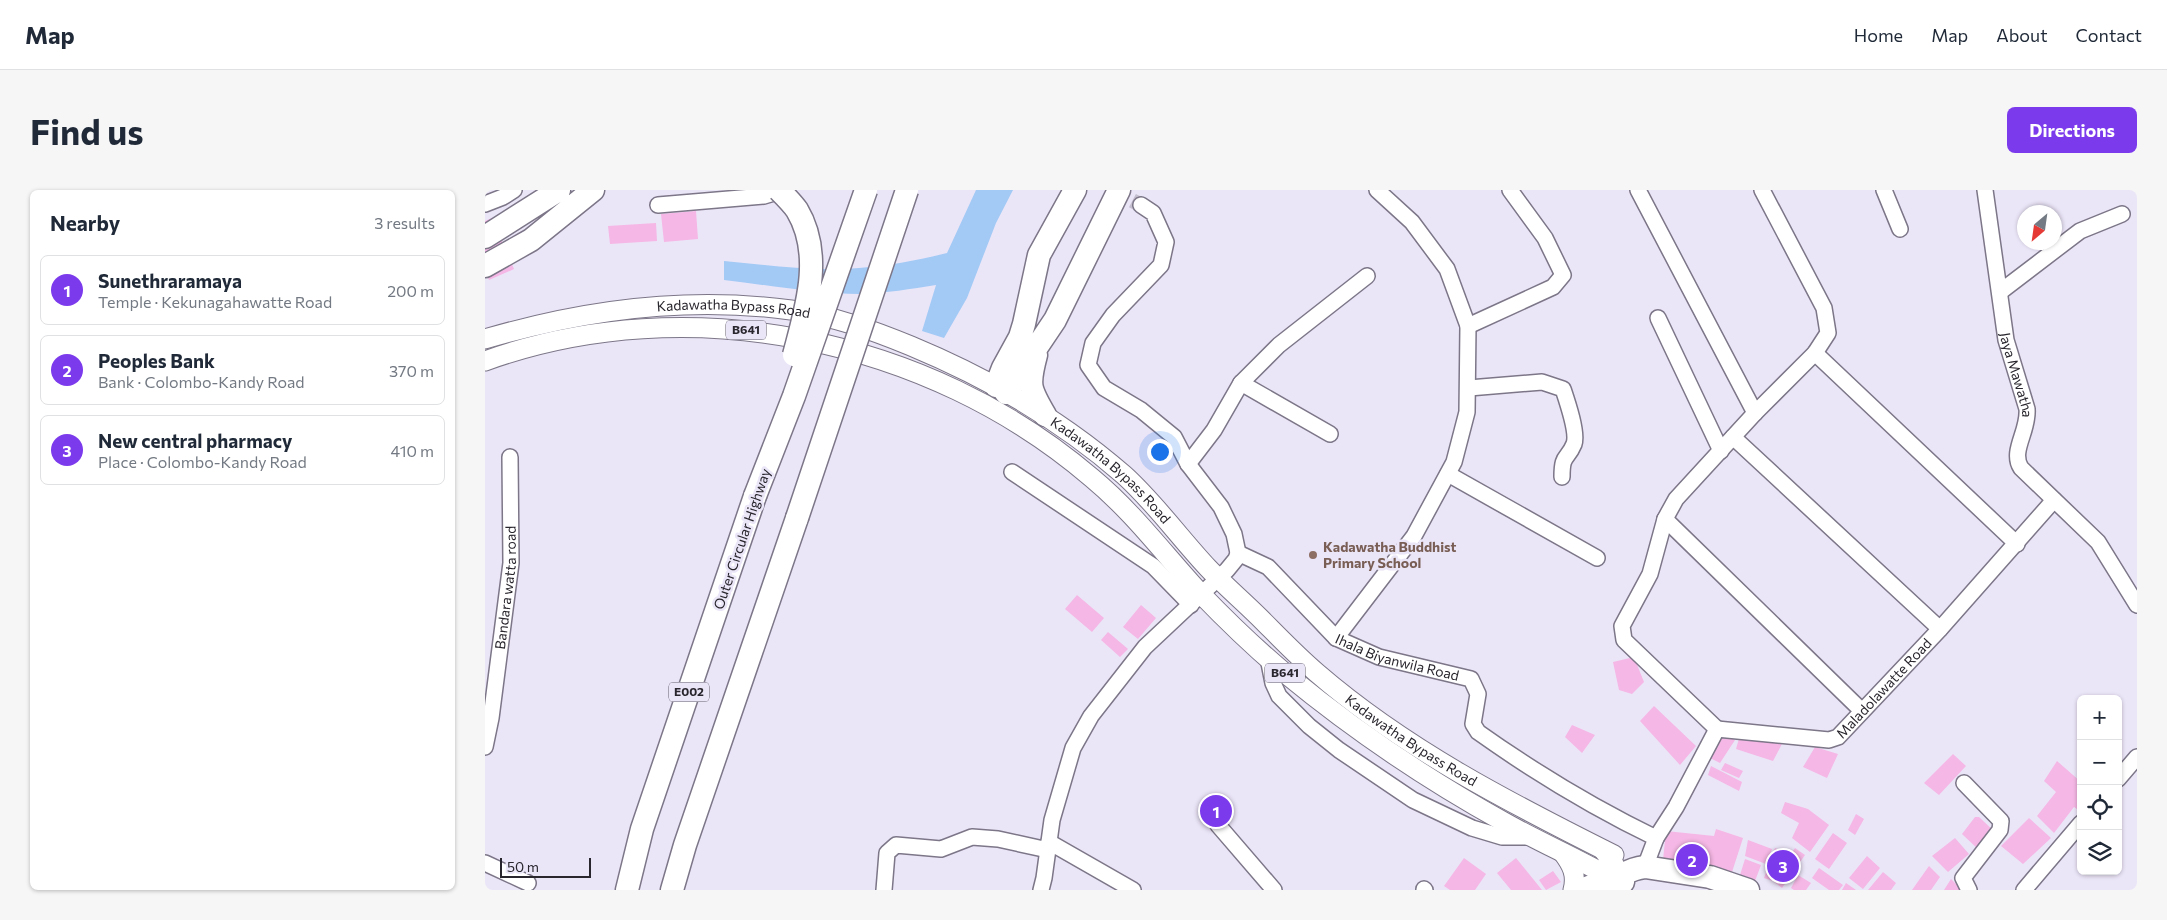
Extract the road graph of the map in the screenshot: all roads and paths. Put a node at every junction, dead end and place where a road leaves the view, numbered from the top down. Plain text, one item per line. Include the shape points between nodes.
1 (514, 190) edge
2 (559, 190) edge
3 (593, 190) edge
4 (779, 190) edge
5 (784, 190) edge
6 (866, 190) edge
7 (1075, 190) edge
8 (1119, 190) edge
9 (1377, 190) edge
10 (1509, 190) edge
11 (1638, 190) edge
12 (1762, 190) edge
13 (1883, 190) edge
14 (1985, 190) edge
15 (907, 194) edge
16 (485, 204) edge
17 (657, 204) dead end
18 (1141, 205) tunnel mouth
19 (2122, 214) dead end
20 (1900, 230) dead end
21 (485, 237) edge
22 (485, 266) edge
23 (1367, 276) dead end
24 (1999, 292) junction
25 (1658, 318) dead end
26 (1469, 326) junction
27 (485, 340) edge
28 (1037, 349) junction
29 (1815, 352) junction
30 (485, 361) edge
31 (1241, 383) junction
32 (1469, 388) junction
33 (996, 399) junction
34 (1755, 413) junction
35 (1045, 415) junction
36 (1330, 434) dead end
37 (1733, 437) junction
38 (1721, 450) junction
39 (510, 457) dead end
40 (1189, 464) junction
41 (1012, 472) dead end
42 (1448, 474) junction
43 (1562, 476) dead end
44 (755, 496) junction
45 (2054, 500) junction
46 (1665, 519) junction
47 (2017, 544) junction
48 (1238, 553) junction
49 (1597, 558) dead end
50 (1219, 578) junction
51 (1196, 599) junction
52 (2137, 605) edge
53 (1939, 629) junction
54 (1336, 638) junction
55 (1268, 658) junction
56 (1861, 711) junction
57 (488, 717) edge
58 (1717, 729) junction
59 (485, 747) edge
60 (2137, 757) edge
61 (2122, 774) edge
62 (1964, 783) dead end
63 (1218, 824) dead end
64 (2077, 828) edge
65 (1532, 837) junction
66 (1656, 838) junction
67 (1048, 846) junction
68 (1603, 850) junction
69 (1563, 853) junction
70 (485, 863) edge
71 (1645, 868) junction
72 (528, 883) dead end
73 (1612, 885) edge
74 (627, 890) edge
75 (672, 890) edge
76 (884, 890) edge
77 (1041, 890) edge
78 (1133, 890) edge
79 (1274, 890) edge
80 (1573, 890) edge
81 (1581, 890) edge
82 (1701, 890) edge
83 (1748, 890) edge
84 (1969, 890) edge
85 (2024, 890) edge

1 - 16 street
2 - 21 highway
3 - 22 highway via 531,240
4 - 44 highway, bridge via 796,210 805,228 811,262 810,295
5 - 17 street via 764,196
6 - 44 highway, Outer Circular Highway / E002, bridge via 794,396
7 - 33 highway via 1039,255 1024,324
8 - 28 highway via 1055,320
9 - 26 street via 1412,222 1447,269
10 - 26 street via 1545,238 1563,275 1553,286
11 - 34 street
12 - 29 street via 1824,308 1828,333
13 - 20 street
14 - 24 street, Jaya Mawatha
15 - 75 highway, bridge
18 - 40 street via 1153,213 1166,242 1161,265 1113,316 1093,343 1088,365 1105,388 1141,410 1174,437
19 - 24 street via 2080,231
23 - 31 street via 1279,345
24 - 45 street, Jaya Mawatha via 2006,340 2027,409 2028,420 2017,461
25 - 38 street
26 - 32 street
27 - 33 main road, Kadawatha Bypass Road / B641 via 572,318 675,306 747,306 802,312 848,323 932,355
28 - 33 highway
28 - 35 highway via 1030,384
29 - 34 street
29 - 47 street
30 - 33 main road, Kadawatha Bypass Road / B641 via 607,332 693,327 737,329 792,337 866,356
31 - 36 street
31 - 40 street via 1214,430
32 - 42 street via 1455,462
32 - 43 street via 1542,382 1563,389 1571,414 1574,443 1562,462
33 - 35 main road, Kadawatha Bypass Road / B641
33 - 51 main road, Kadawatha Bypass Road / B641 via 1131,513
34 - 37 street
35 - 50 main road, Kadawatha Bypass Road / B641 via 1126,477
37 - 38 street
37 - 53 street
38 - 46 street via 1675,499
39 - 57 street, Bandara watta road via 511,563
40 - 48 street via 1221,507 1230,524
41 - 51 street via 1153,566
42 - 49 street
42 - 54 street via 1414,536
44 - 74 highway, Outer Circular Highway / E002 via 642,830
45 - 47 street, Maladolawatte Road
45 - 52 street, Jaya Mawatha via 2098,542
46 - 56 street
46 - 58 street via 1650,574 1622,626 1624,640
47 - 53 street, Maladolawatte Road
48 - 50 street
48 - 54 street, Ihala Biyanwila Road via 1268,567
50 - 51 street
50 - 68 main road, Kadawatha Bypass Road / B641 via 1315,671 1401,737 1471,780
51 - 55 main road, Kadawatha Bypass Road / B641
51 - 67 street via 1145,646 1091,716 1073,748 1051,820
53 - 56 street, Maladolawatte Road
54 - 66 street, Ihala Biyanwila Road via 1379,657 1471,679 1478,694 1473,724 1478,732 1547,777
55 - 65 main road, Kadawatha Bypass Road / B641 via 1335,712 1415,769
55 - 65 street via 1279,696 1339,750 1413,800 1472,828 1502,837
56 - 58 street, Maladolawatte Road via 1839,737 1829,740
57 - 59 street, Bandara watta road
58 - 66 street
60 - 61 street
62 - 84 street via 2001,821 2000,830 1963,878
63 - 79 street
64 - 85 street
65 - 69 main road, Kadawatha Bypass Road / B641
66 - 71 street
67 - 76 street via 972,837 941,849 896,845 887,853
67 - 77 street
67 - 78 street
68 - 71 main road, Kadawatha Bypass Road / B641
68 - 73 main road via 1614,864
69 - 73 main road, Kadawatha Bypass Road / B641
69 - 80 main road via 1572,866
70 - 72 street
71 - 73 highway via 1628,871
71 - 83 highway via 1710,877
73 - 81 highway via 1601,881
73 - 82 highway

